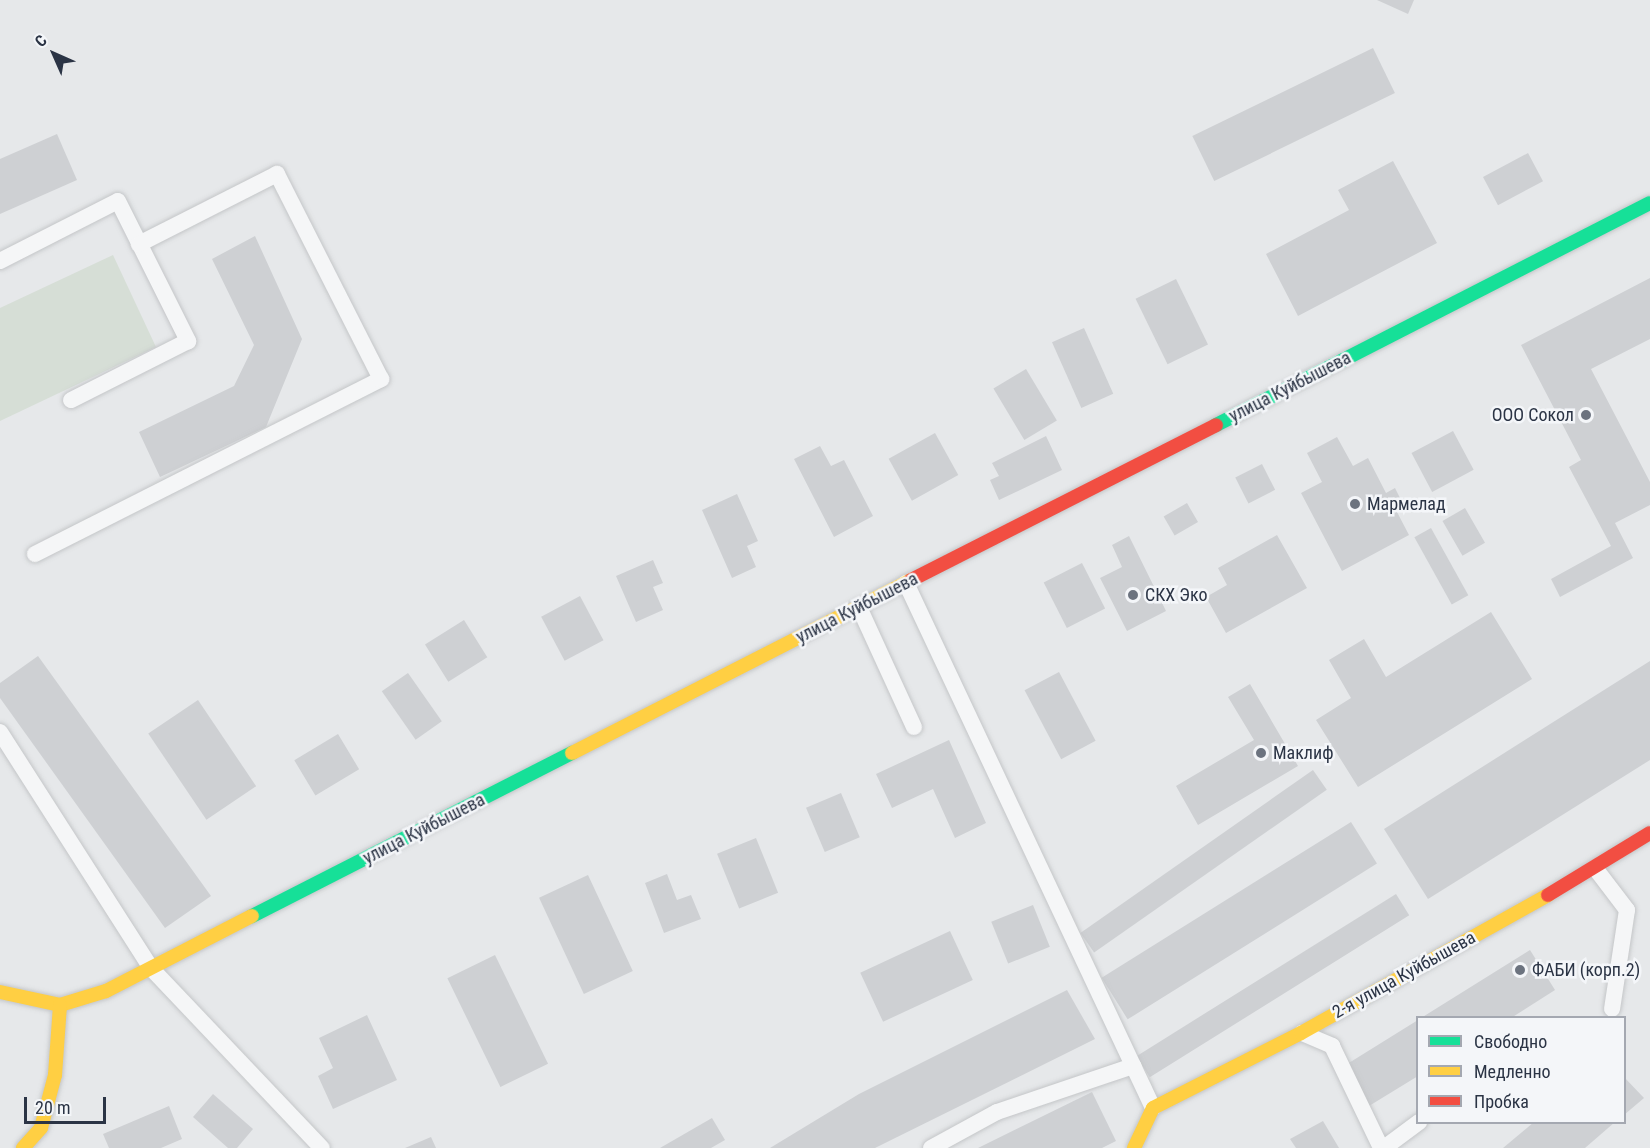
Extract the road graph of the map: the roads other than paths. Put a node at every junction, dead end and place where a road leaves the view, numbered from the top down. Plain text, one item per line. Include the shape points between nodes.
1 (1650, 204) edge
2 (139, 244) junction
3 (0, 261) edge
4 (72, 400) dead end
5 (35, 554) dead end
6 (906, 583) junction
7 (859, 607) junction
8 (914, 727) dead end
9 (0, 732) edge
10 (1650, 833) edge
11 (1595, 868) junction
12 (151, 968) junction
13 (0, 992) edge
14 (60, 1005) junction
15 (1612, 1009) dead end
16 (1301, 1033) junction
17 (1133, 1066) junction
18 (1153, 1108) junction
19 (1416, 1124) edge
20 (23, 1148) edge
21 (322, 1148) edge
22 (931, 1148) edge
23 (1134, 1148) edge
24 (1382, 1148) edge

1 - 6 street, улица Куйбышева
2 - 3 lane via 118,201
2 - 4 lane via 188,341
2 - 5 lane via 277,174 381,379
6 - 7 street, улица Куйбышева
6 - 17 lane
7 - 8 lane
7 - 12 street, улица Куйбышева
9 - 12 lane
10 - 11 street, 2-я улица Куйбышева
11 - 15 lane via 1627,910
11 - 16 street, 2-я улица Куйбышева
12 - 14 street, улица Куйбышева via 106,991
12 - 21 lane
13 - 14 street, улица Куйбышева
14 - 20 street via 55,1076 41,1128
16 - 18 street, 2-я улица Куйбышева
16 - 24 lane via 1332,1046
17 - 18 lane
17 - 22 lane via 998,1112
18 - 23 street
19 - 24 lane

